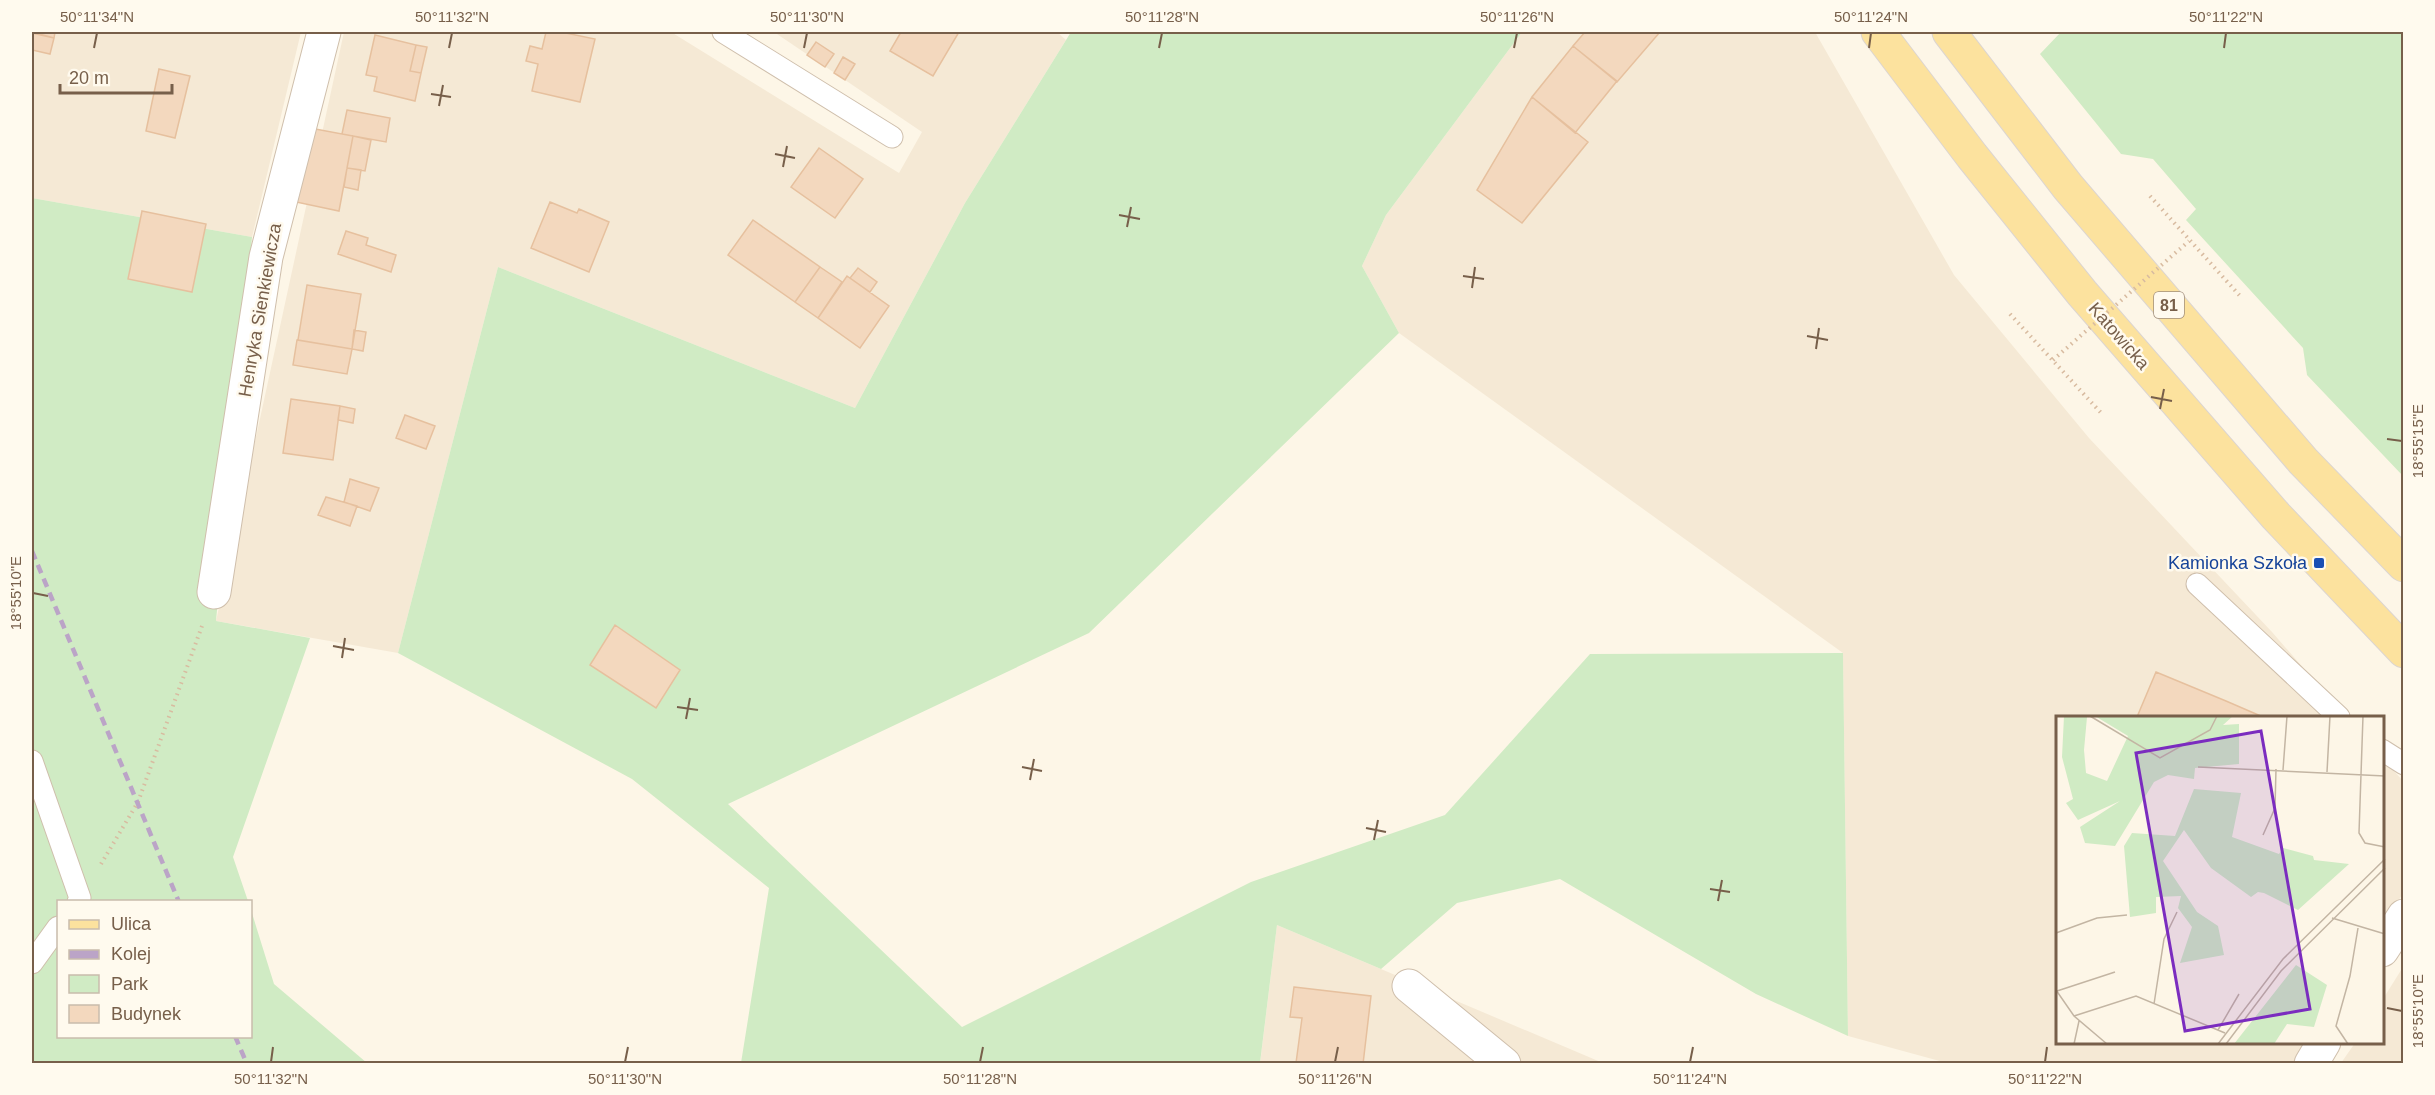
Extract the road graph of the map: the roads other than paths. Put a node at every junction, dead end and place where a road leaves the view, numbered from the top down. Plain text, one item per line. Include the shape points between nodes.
1 (324, 32) edge
2 (723, 32) edge
3 (1878, 32) edge
4 (1949, 32) edge
5 (892, 138) dead end
6 (2403, 565) edge
7 (2197, 584) dead end
8 (214, 592) road end
9 (2403, 651) edge
10 (2338, 716) edge
11 (2384, 751) edge
12 (32, 761) edge
13 (2403, 764) edge
14 (79, 900) edge
15 (2403, 916) edge
16 (57, 928) edge
17 (2384, 947) edge
18 (32, 963) edge
19 (1409, 986) dead end
20 (2323, 1044) edge
21 (1504, 1064) edge
22 (2311, 1064) edge

1 - 8 street, Henryka Sienkiewicza via 266,257
2 - 5 lane
3 - 9 main road, Katowicka via 2082,293 2276,516
4 - 6 main road, 81 via 2075,196 2303,461
7 - 10 lane
11 - 13 lane
12 - 14 lane
15 - 17 street
16 - 18 lane
19 - 21 street
20 - 22 street

